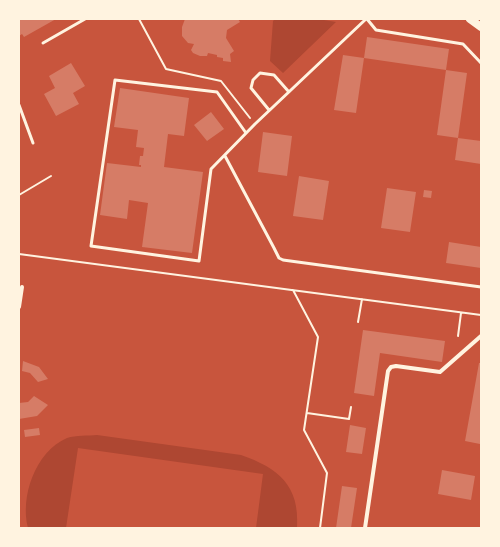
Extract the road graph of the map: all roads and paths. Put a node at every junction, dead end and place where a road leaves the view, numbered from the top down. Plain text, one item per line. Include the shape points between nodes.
1 (85, 19) edge
2 (139, 19) edge
3 (367, 19) edge
4 (470, 19) edge
5 (479, 19) edge
6 (481, 22) edge
7 (481, 27) edge
8 (43, 43) dead end
9 (481, 63) edge
10 (289, 92) junction
11 (19, 105) edge
12 (269, 110) junction
13 (255, 124) junction
14 (246, 132) junction
15 (33, 143) dead end
16 (225, 156) junction
17 (51, 176) dead end
18 (19, 195) edge
19 (19, 254) edge
20 (22, 287) dead end
21 (481, 287) edge
22 (293, 290) junction
23 (362, 299) junction
24 (19, 307) edge
25 (462, 313) junction
26 (481, 315) edge
27 (358, 322) dead end
28 (458, 336) dead end
29 (481, 336) edge
30 (351, 407) dead end
31 (307, 413) junction
32 (320, 528) edge
33 (365, 528) edge

1 - 8 lane
2 - 13 path via 166,69 221,81
3 - 9 lane via 376,30 463,44
3 - 10 lane
4 - 7 main road
5 - 6 main road
10 - 12 lane
10 - 12 lane via 274,76 260,73 253,80 252,88
11 - 15 lane
12 - 13 lane
13 - 14 lane
14 - 16 lane
14 - 16 lane via 217,92 115,80 91,246 199,261 211,170
16 - 21 lane via 274,248 283,260
17 - 18 path
19 - 22 path
20 - 24 street
22 - 23 path
22 - 31 path via 318,337
23 - 25 path
23 - 27 path
25 - 26 path
25 - 28 path
29 - 33 street via 440,372 391,367 385,390
30 - 31 path via 349,419
31 - 32 path via 304,430 327,473

